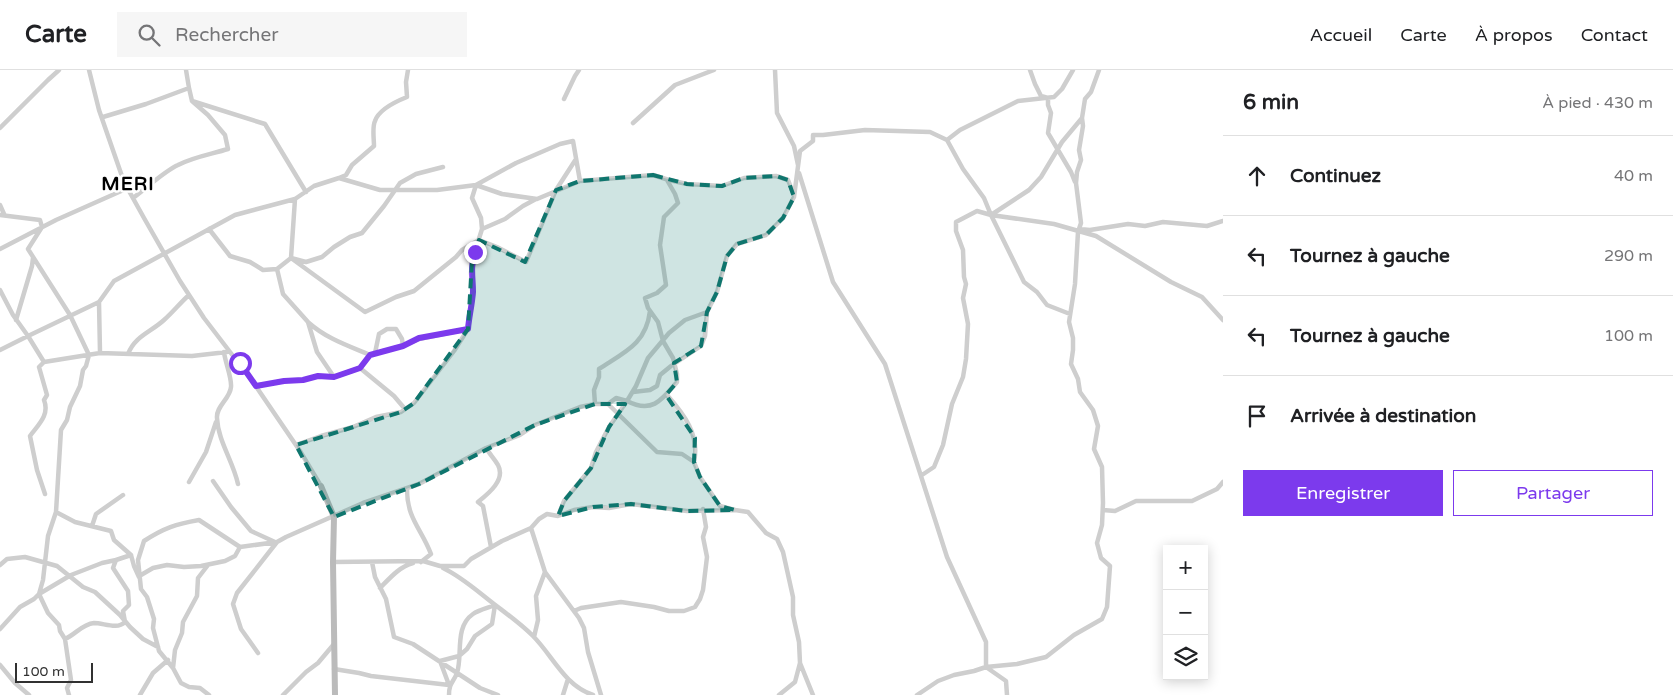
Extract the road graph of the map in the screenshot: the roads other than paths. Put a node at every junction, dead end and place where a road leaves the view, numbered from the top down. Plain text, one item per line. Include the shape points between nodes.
1 (60, 70) edge
2 (89, 70) edge
3 (186, 70) edge
4 (408, 70) edge
5 (579, 70) edge
6 (714, 70) edge
7 (775, 70) edge
8 (1030, 70) edge
9 (1073, 70) edge
10 (1099, 70) edge
11 (189, 88) junction
12 (1048, 98) junction
13 (564, 99) dead end
14 (192, 101) junction
15 (102, 117) junction
16 (1082, 118) junction
17 (633, 123) dead end
18 (0, 128) edge
19 (947, 140) junction
20 (1057, 149) junction
21 (576, 159) junction
22 (442, 167) dead end
23 (799, 170) junction
24 (339, 178) junction
25 (666, 179) junction
26 (580, 181) junction
27 (1076, 183) junction
28 (476, 185) junction
29 (128, 188) junction
30 (394, 190) junction
31 (556, 190) junction
32 (306, 192) junction
33 (794, 197) junction
34 (133, 198) junction
35 (537, 198) junction
36 (295, 199) junction
37 (0, 205) edge
38 (2, 214) edge
39 (990, 215) junction
40 (1223, 221) edge
41 (42, 228) junction
42 (209, 229) junction
43 (482, 229) junction
44 (1079, 231) junction
45 (479, 240) junction
46 (0, 249) edge
47 (164, 254) junction
48 (33, 256) junction
49 (291, 258) junction
50 (277, 269) junction
51 (0, 290) edge
52 (189, 295) junction
53 (99, 302) junction
54 (650, 311) junction
55 (707, 312) junction
56 (1070, 314) junction
57 (70, 315) junction
58 (16, 320) junction
59 (1223, 320) edge
60 (308, 322) junction
61 (468, 329) junction
62 (28, 336) junction
63 (663, 341) junction
64 (403, 346) junction
65 (0, 350) edge
66 (224, 352) junction
67 (230, 352) junction
68 (100, 353) junction
69 (128, 354) junction
70 (372, 354) junction
71 (89, 355) junction
72 (44, 362) junction
73 (674, 364) junction
74 (360, 368) junction
75 (334, 377) junction
76 (256, 386) junction
77 (633, 392) junction
78 (666, 395) junction
79 (627, 401) junction
80 (595, 404) junction
81 (608, 404) junction
82 (405, 409) junction
83 (618, 413) junction
84 (217, 420) junction
85 (296, 445) junction
86 (486, 448) junction
87 (694, 462) junction
88 (922, 475) junction
89 (213, 481) dead end
90 (189, 482) dead end
91 (1223, 482) edge
92 (238, 484) dead end
93 (320, 486) joint
94 (407, 489) junction
95 (45, 494) dead end
96 (123, 495) dead end
97 (703, 509) junction
98 (735, 510) junction
99 (1103, 510) junction
100 (56, 512) junction
101 (558, 516) junction
102 (334, 517) junction
103 (92, 526) junction
104 (531, 528) junction
105 (277, 542) junction
106 (240, 547) junction
107 (492, 548) junction
108 (131, 555) junction
109 (116, 560) junction
110 (423, 561) junction
111 (44, 562) junction
112 (332, 562) junction
113 (372, 562) junction
114 (0, 565) edge
115 (208, 565) junction
116 (440, 566) junction
117 (545, 572) junction
118 (71, 575) junction
119 (141, 578) junction
120 (380, 588) junction
121 (40, 594) junction
122 (495, 605) junction
123 (574, 611) junction
124 (125, 622) junction
125 (0, 629) edge
126 (534, 638) junction
127 (65, 639) junction
128 (334, 644) junction
129 (158, 647) junction
130 (258, 653) dead end
131 (459, 656) junction
132 (168, 660) junction
133 (440, 661) junction
134 (800, 664) junction
135 (0, 665) edge
136 (986, 667) junction
137 (173, 668) junction
138 (334, 669) junction
139 (457, 673) junction
140 (568, 679) junction
141 (292, 685) junction
142 (449, 685) junction
143 (29, 695) edge
144 (69, 695) edge
145 (140, 695) edge
146 (209, 695) edge
147 (283, 695) edge
148 (290, 695) edge
149 (334, 695) edge
150 (449, 695) edge
151 (494, 695) edge
152 (563, 695) edge
153 (593, 695) edge
154 (601, 695) edge
155 (780, 695) edge
156 (813, 695) edge
157 (917, 695) edge
158 (1007, 695) edge

1 - 18 street
2 - 15 street
3 - 11 street
4 - 24 street via 408,97 394,102 375,120 374,146 352,165 346,175
5 - 13 street
6 - 17 street via 675,85
7 - 23 street via 777,113 794,146
8 - 12 street via 1041,96
9 - 12 street via 1062,89
10 - 16 street via 1085,99
11 - 14 street
11 - 15 street
12 - 19 street via 1018,101 960,130
12 - 20 street via 1051,113 1048,133
14 - 32 street via 265,124
14 - 34 street via 225,135 228,149 180,163
15 - 29 street
16 - 20 street
16 - 27 street via 1081,160
19 - 23 street via 930,132 909,131 865,130 814,135 813,141 800,151
19 - 39 street via 984,198
20 - 27 street
20 - 39 street via 1041,177 1029,190
21 - 26 street
21 - 28 street via 572,141 560,144
21 - 31 street
22 - 30 street via 416,174
23 - 33 street
23 - 88 street via 833,282 885,364
24 - 30 street via 380,190
24 - 32 street
25 - 26 street via 653,175
25 - 33 street via 722,186 744,178 776,176 788,180
25 - 54 street via 678,203 664,217 660,245 666,285 645,298
26 - 31 street
27 - 44 street
28 - 30 street via 437,190
28 - 35 street via 502,194
28 - 43 street via 472,198
29 - 34 street
29 - 41 street
30 - 49 street via 362,233 342,242 322,257 306,262
31 - 35 street
31 - 45 street via 526,262
32 - 36 street
33 - 55 street via 783,218 766,235 737,244 727,256 717,292
34 - 47 street
35 - 43 street via 505,219
36 - 42 street via 235,215
36 - 49 street
37 - 38 street
38 - 41 street via 40,220
39 - 44 street
39 - 56 street via 1024,282 1047,305
39 - 88 street via 977,211 956,222 966,284 963,298 968,324 966,359 944,445 934,466
40 - 44 street via 1207,226 1162,222
41 - 46 street
41 - 48 street via 28,249
42 - 47 street
42 - 50 street via 230,256 263,270
43 - 45 street
44 - 56 street
44 - 59 street via 1096,236 1202,297
45 - 49 street via 462,250 414,291 365,312
45 - 61 street via 472,262 473,295
47 - 52 street
47 - 53 street via 114,281
48 - 57 street
48 - 58 street
49 - 50 street
50 - 60 street via 283,294
51 - 58 street
52 - 67 street
52 - 69 street via 166,319 132,345
53 - 57 street
53 - 68 street
54 - 63 street via 658,322
54 - 80 street via 641,338 599,369 594,390
55 - 63 street via 685,320
55 - 73 street via 701,346
56 - 99 street via 1073,338 1071,364 1080,392 1093,410 1098,426 1094,449 1102,467
57 - 62 street
57 - 71 street
58 - 62 street
60 - 70 street via 326,335
60 - 75 street via 317,352
61 - 64 street via 419,338
61 - 82 street via 414,403
62 - 65 street
62 - 72 street
63 - 73 street
63 - 77 street via 648,358
64 - 70 street
64 - 70 street via 396,329 388,329 379,334
66 - 67 street
66 - 69 street via 192,356
66 - 84 street via 231,386 217,412
67 - 76 street
68 - 69 street
68 - 71 street
70 - 74 street
71 - 72 street
71 - 100 street via 61,430
72 - 95 street via 40,367 48,395 44,400 46,412 30,436
73 - 77 street via 660,375 657,386
73 - 78 street via 677,382
74 - 75 street
74 - 82 street
75 - 76 street via 318,376
76 - 85 street
77 - 79 street
78 - 79 street via 650,406 637,406
78 - 87 street via 695,438
79 - 81 street via 616,398
79 - 83 street
80 - 81 street
80 - 86 street via 535,425 520,435
81 - 83 street
82 - 85 street
83 - 87 street via 657,452 682,454
83 - 101 street via 591,468 564,501
84 - 90 street via 206,452
84 - 92 street
85 - 93 street
86 - 94 street
86 - 107 street via 500,472 496,484 478,502 483,506
87 - 98 street via 720,506
88 - 136 street via 947,557 986,642
89 - 105 street via 251,531
91 - 99 street via 1217,489 1192,501 1136,501 1115,510
93 - 102 main road
94 - 102 street via 363,503
94 - 110 street via 411,517 431,554
96 - 103 street via 96,514
97 - 98 street
97 - 101 street via 687,511 631,504 584,508
97 - 123 street via 707,565 700,599 695,607 669,611 621,602
98 - 134 street via 748,512 766,533 777,539 783,552 793,597
99 - 136 street via 1097,543 1101,558 1110,566 1107,607 1102,619 1046,657
100 - 103 street
100 - 111 street
101 - 104 street via 547,514
102 - 105 street
102 - 112 main road
103 - 108 street via 111,531 114,540
104 - 107 street
104 - 117 street
105 - 106 street
105 - 130 street via 237,593 233,604 241,629
106 - 115 street via 224,562
106 - 119 street via 199,520 177,524 144,541 138,560
107 - 116 street via 464,566
108 - 109 street
108 - 119 street
109 - 118 street
109 - 124 street via 113,568 128,591 129,605 123,611
110 - 113 street
110 - 116 street
110 - 120 street via 406,565
111 - 114 street via 16,558 7,559
111 - 118 street
111 - 121 street
112 - 113 street
112 - 128 main road
113 - 120 street
115 - 119 street via 167,565 153,568
115 - 137 street via 198,578 197,596 183,622
116 - 122 street via 456,574
117 - 123 street
117 - 126 street via 536,596 538,620
118 - 121 street
118 - 124 street via 83,587 95,592
119 - 129 street via 141,588 154,619
120 - 133 street via 394,637 413,644
121 - 125 street via 20,607
121 - 127 street
122 - 126 street
122 - 131 street via 492,624 475,636
122 - 131 street via 469,618 462,628
123 - 154 street via 584,628
124 - 127 street via 122,625 93,623
124 - 129 street via 143,639
126 - 140 street
127 - 144 street via 71,680
128 - 138 main road
128 - 141 street
129 - 132 street
131 - 133 street
131 - 139 street
132 - 137 street
132 - 145 street via 153,673
133 - 139 street
133 - 142 street
134 - 155 street via 795,682
134 - 156 street
135 - 143 street
136 - 157 street via 938,681
136 - 158 street via 1006,682
137 - 146 street via 181,683 200,688
138 - 142 street
138 - 149 main road
139 - 142 street
139 - 151 street
140 - 152 street
140 - 153 street
141 - 147 street
141 - 148 street
142 - 150 street

